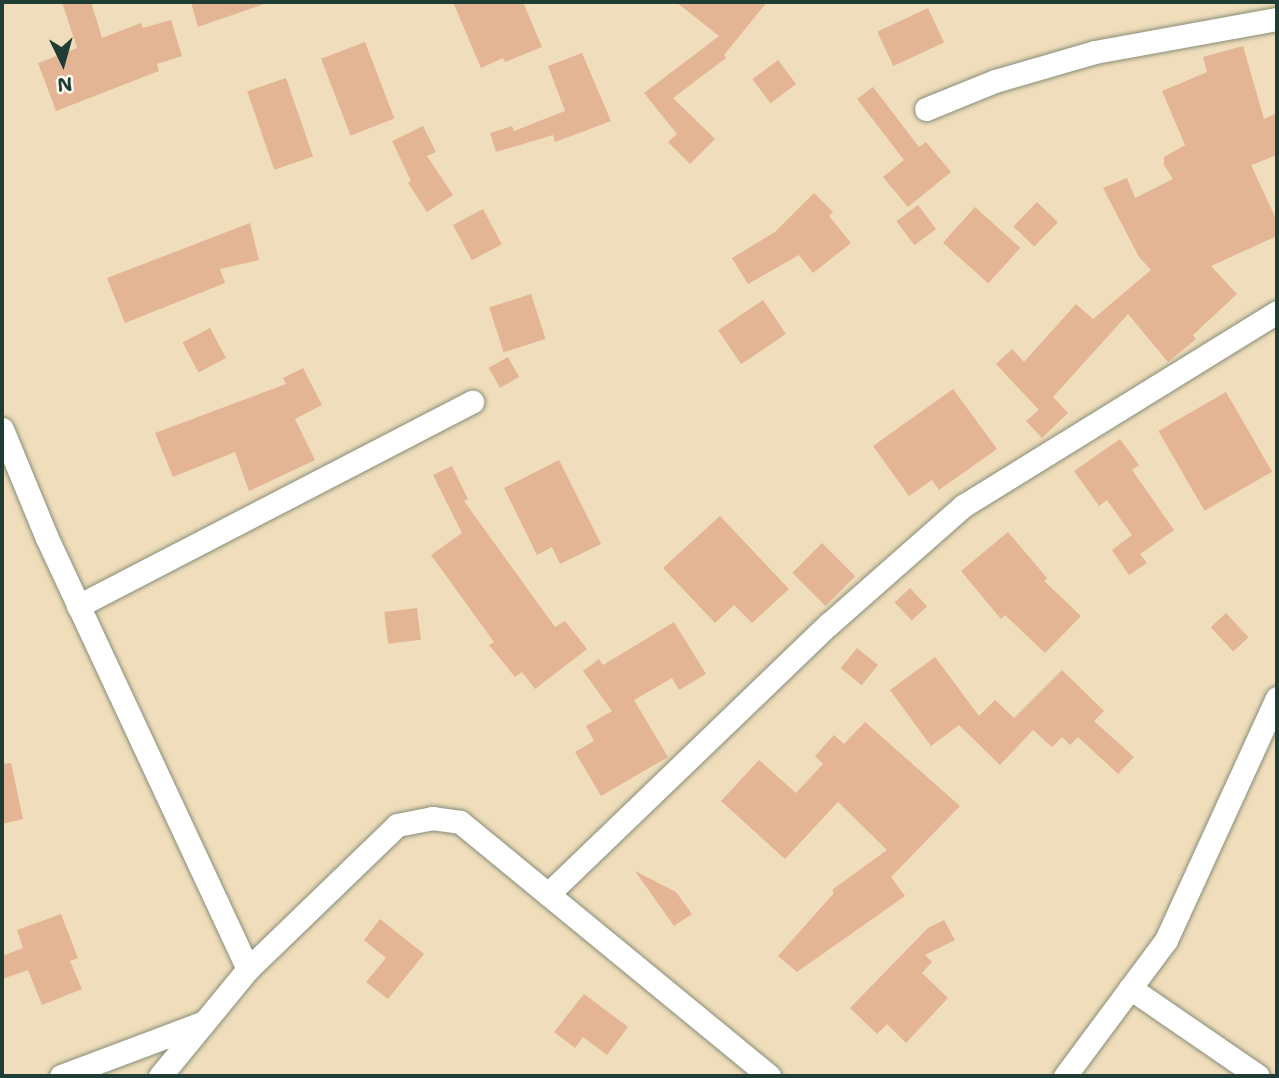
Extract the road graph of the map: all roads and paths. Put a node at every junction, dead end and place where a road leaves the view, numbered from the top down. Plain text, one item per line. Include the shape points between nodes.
1 (1277, 19) edge
2 (926, 108) dead end
3 (1277, 312) edge
4 (472, 402) dead end
5 (2, 429) edge
6 (78, 606) junction
7 (1277, 698) edge
8 (548, 894) junction
9 (248, 969) junction
10 (1130, 988) junction
11 (202, 1023) junction
12 (61, 1076) edge
13 (160, 1076) edge
14 (769, 1076) edge
15 (1065, 1076) edge
16 (1258, 1076) edge

1 - 2 street via 1096,52 995,81
3 - 8 street via 963,506 829,624
4 - 6 street
5 - 6 street
6 - 9 street
7 - 10 street via 1166,940
8 - 9 street via 460,822 413,819 382,837
8 - 14 street
9 - 11 street
10 - 15 street
10 - 16 street
11 - 12 street
11 - 13 street

